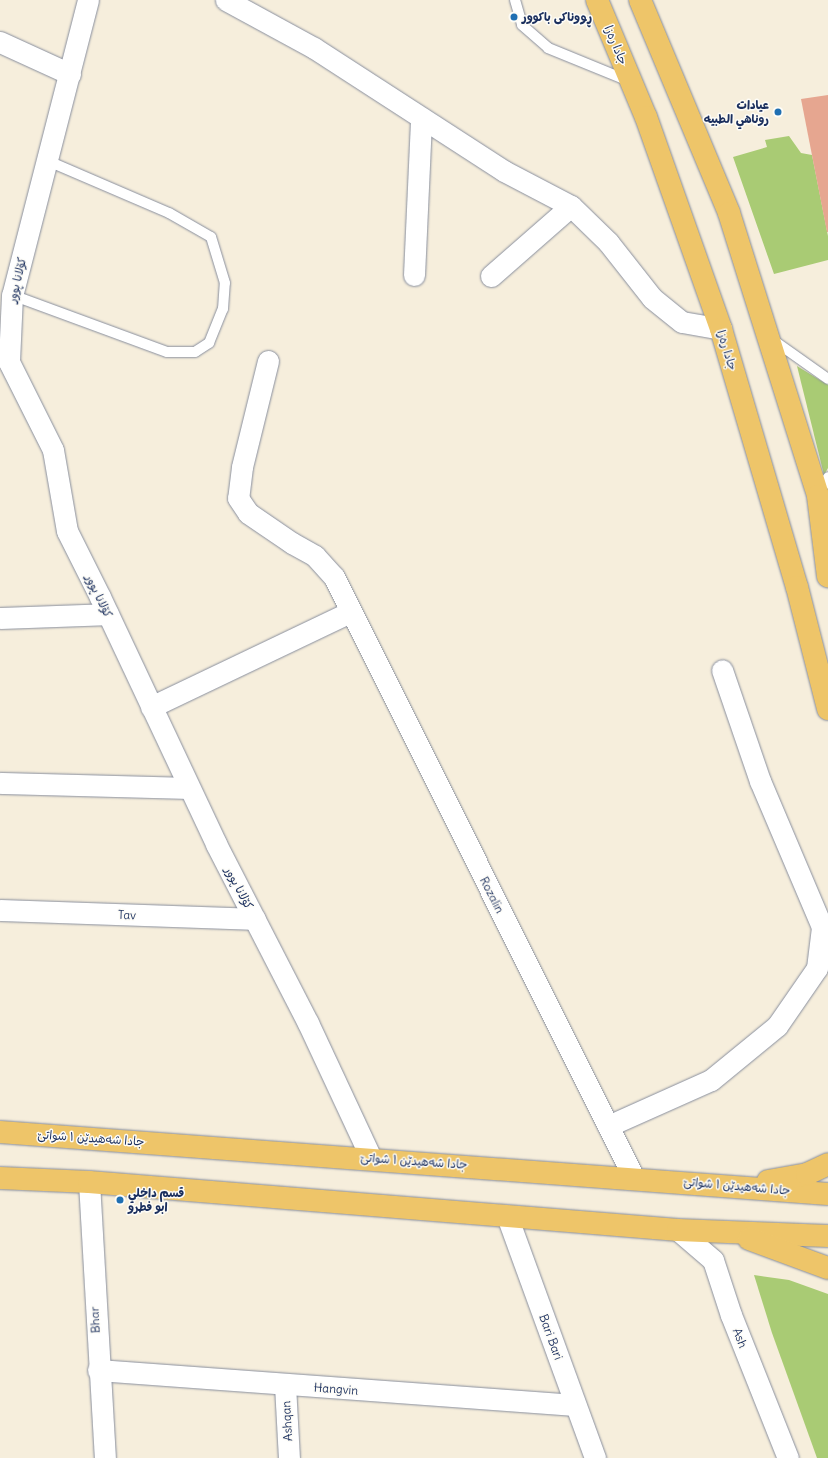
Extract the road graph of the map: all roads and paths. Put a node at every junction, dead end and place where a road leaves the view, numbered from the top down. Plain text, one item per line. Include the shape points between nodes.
1 (88, 0) edge
2 (226, 0) edge
3 (515, 0) edge
4 (597, 0) edge
5 (640, 0) edge
6 (0, 42) edge
7 (70, 74) junction
8 (632, 82) junction
9 (421, 118) junction
10 (48, 161) junction
11 (571, 206) junction
12 (414, 275) dead end
13 (491, 276) dead end
14 (12, 295) junction
15 (5, 322) edge
16 (721, 329) junction
17 (767, 335) junction
18 (268, 361) dead end
19 (828, 379) edge
20 (823, 486) edge
21 (828, 576) edge
22 (350, 612) junction
23 (108, 614) junction
24 (0, 618) edge
25 (722, 670) dead end
26 (150, 707) junction
27 (828, 709) edge
28 (0, 783) edge
29 (189, 788) junction
30 (0, 910) edge
31 (255, 919) junction
32 (608, 1126) junction
33 (0, 1132) edge
34 (370, 1158) junction
35 (828, 1164) edge
36 (0, 1178) edge
37 (634, 1178) junction
38 (89, 1182) junction
39 (738, 1186) junction
40 (828, 1194) edge
41 (507, 1216) junction
42 (678, 1230) junction
43 (729, 1232) junction
44 (828, 1236) edge
45 (828, 1268) edge
46 (98, 1370) junction
47 (285, 1385) junction
48 (575, 1405) junction
49 (104, 1458) edge
50 (289, 1458) edge
51 (595, 1458) edge
52 (788, 1458) edge

1 - 7 street, کۆلانا پوور
2 - 9 street via 314,48
3 - 8 lane via 522,25 548,48
4 - 8 main road, جادا ره‌زا
5 - 17 main road via 729,213
6 - 7 street
7 - 10 street, کۆلانا پوور
8 - 16 main road, جادا ره‌زا via 676,197
9 - 11 street via 504,171
9 - 12 street
10 - 14 street, کۆلانا پوور
10 - 14 lane via 169,213 211,237 225,283 224,309 209,343 195,352 167,352
11 - 13 street
11 - 16 street via 608,242 652,298 682,322
14 - 15 street, کۆلانا پوور
15 - 23 street, کۆلانا پوور via 9,362 53,450 67,531
16 - 27 main road, جادا ره‌زا via 798,587
17 - 19 lane
17 - 20 main road
18 - 22 street, Rozalin via 242,467 238,498 248,513 315,556 334,577
20 - 21 main road
22 - 26 street
22 - 32 street, Rozalin
23 - 24 street
23 - 26 street, کۆلانا پوور
25 - 32 street via 760,781 822,927 817,968 777,1026 710,1080
26 - 29 street, کۆلانا پوور
28 - 29 street
29 - 31 street, کۆلانا پوور
30 - 31 street, Tav
31 - 34 street, کۆلانا پوور via 308,1023
32 - 37 street, Rozalin
33 - 34 main road, جادا شەهیدێن ١ شواتێ
34 - 37 main road, جادا شەهیدێن ١ شواتێ
35 - 39 main road via 807,1174
36 - 38 main road
37 - 39 main road, جادا شەهیدێن ١ شواتێ
38 - 41 main road
38 - 46 street, Bhar
39 - 40 main road, جادا شەهیدێن ١ شواتێ
41 - 42 main road
41 - 48 street, Bari Bari
42 - 43 main road
42 - 52 street, Ash via 713,1260 731,1315
43 - 44 main road
43 - 45 main road
46 - 47 street, Hangvin
46 - 49 street, Bhar
47 - 48 street, Hangvin
47 - 50 street, Ashqan
48 - 51 street, Bari Bari

